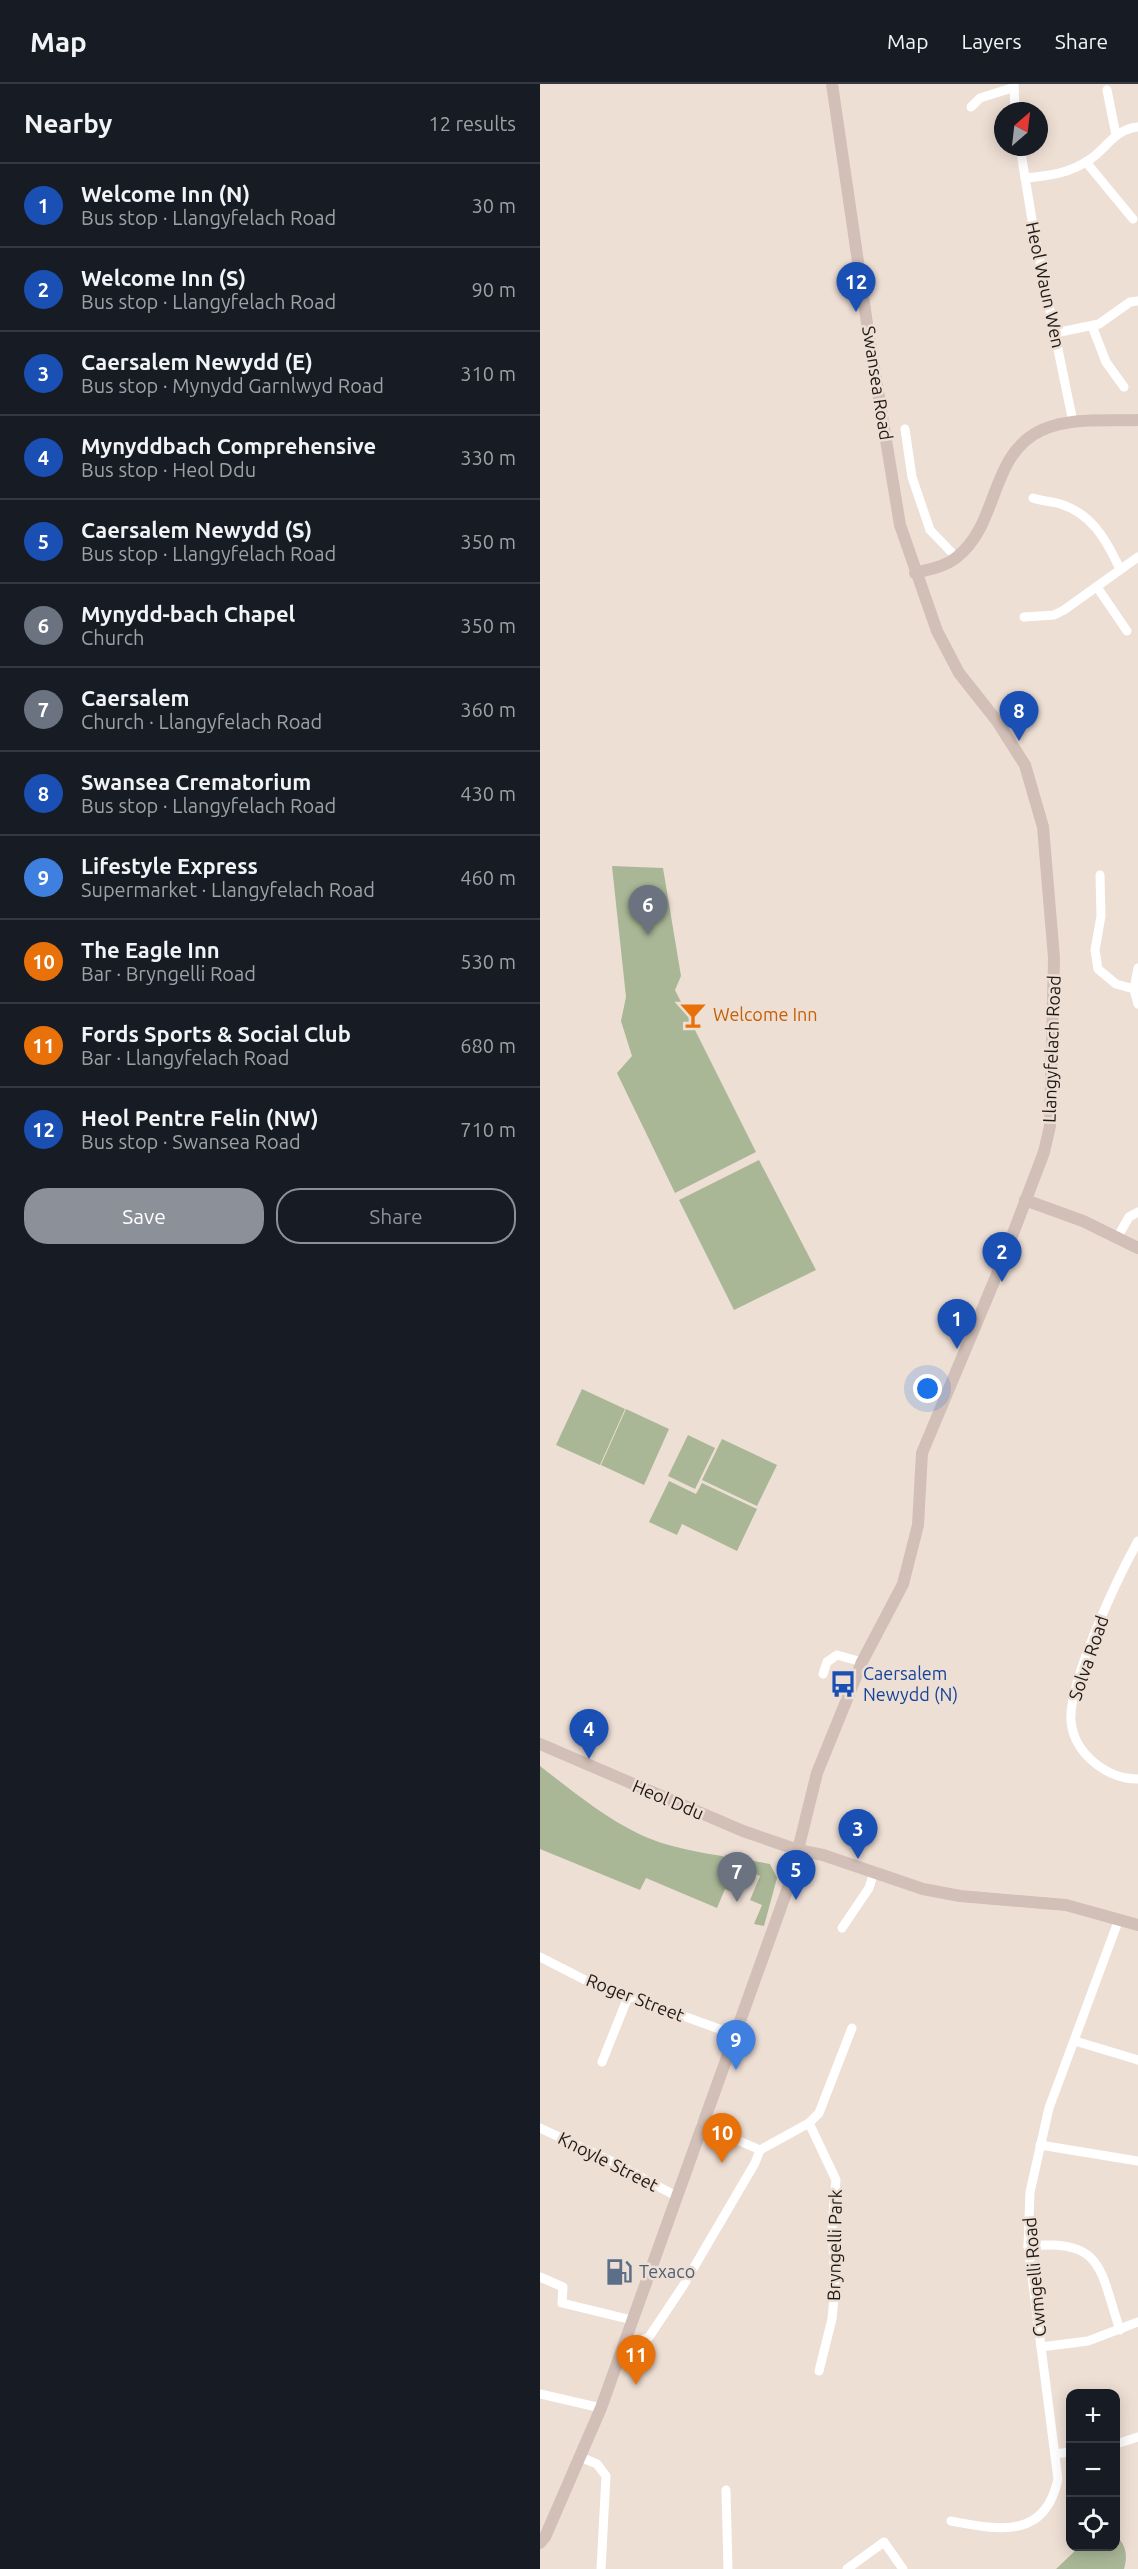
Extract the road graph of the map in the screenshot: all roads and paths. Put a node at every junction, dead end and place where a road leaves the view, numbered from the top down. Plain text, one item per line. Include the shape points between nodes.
1 (832, 84) edge
2 (1013, 86) edge
3 (1107, 90) dead end
4 (1014, 102) edge
5 (971, 107) dead end
6 (1138, 127) edge
7 (1116, 135) junction
8 (1022, 156) edge
9 (1086, 162) junction
10 (1025, 177) junction
11 (1133, 219) dead end
12 (1138, 301) edge
13 (1092, 326) junction
14 (1055, 333) junction
15 (1124, 387) dead end
16 (1138, 420) edge
17 (1073, 422) junction
18 (905, 429) dead end
19 (1034, 498) dead end
20 (1138, 557) edge
21 (957, 558) junction
22 (1120, 569) junction
23 (915, 573) junction
24 (1097, 587) junction
25 (1024, 617) dead end
26 (1127, 631) dead end
27 (1100, 875) dead end
28 (1138, 968) edge
29 (1134, 989) junction
30 (1138, 1004) edge
31 (1025, 1200) junction
32 (1138, 1212) edge
33 (1118, 1236) junction
34 (1138, 1248) edge
35 (1138, 1541) edge
36 (862, 1662) junction
37 (823, 1674) dead end
38 (540, 1744) edge
39 (1138, 1779) edge
40 (798, 1850) junction
41 (874, 1872) junction
42 (1119, 1919) junction
43 (1138, 1925) edge
44 (842, 1928) dead end
45 (540, 1957) edge
46 (628, 1997) junction
47 (852, 2028) dead end
48 (733, 2034) junction
49 (1075, 2041) junction
50 (1138, 2060) edge
51 (602, 2062) dead end
52 (809, 2123) junction
53 (701, 2124) junction
54 (540, 2128) edge
55 (1040, 2145) junction
56 (760, 2150) junction
57 (1138, 2162) edge
58 (676, 2196) junction
59 (1028, 2246) junction
60 (540, 2277) edge
61 (632, 2320) junction
62 (1138, 2322) edge
63 (1120, 2330) junction
64 (1041, 2347) junction
65 (622, 2349) junction
66 (819, 2371) dead end
67 (540, 2394) edge
68 (601, 2408) junction
69 (1138, 2437) edge
70 (1119, 2443) edge
71 (1066, 2453) edge
72 (1055, 2454) junction
73 (580, 2457) junction
74 (726, 2490) dead end
75 (951, 2521) dead end
76 (540, 2542) edge
77 (601, 2569) edge
78 (729, 2569) edge
79 (847, 2569) edge
80 (903, 2569) edge

1 - 23 main road, Swansea Road via 898,513
2 - 4 street
2 - 5 street via 980,98
3 - 7 street
6 - 7 street
7 - 9 street
8 - 10 street, Heol Waun Wen
9 - 10 street via 1066,172
9 - 11 street
10 - 14 street, Heol Waun Wen
12 - 13 street
13 - 14 street
13 - 15 street via 1106,362
14 - 17 street, Heol Waun Wen
16 - 17 main road
17 - 21 main road via 1042,430 1022,443 1005,466 980,532
18 - 21 street via 912,477 930,530
19 - 22 street via 1057,503 1090,520
20 - 22 street
21 - 23 main road
22 - 24 street
23 - 31 main road, Llangyfelach Road via 937,631 959,673 1025,765 1043,827 1054,958 1052,1101 1044,1152
24 - 25 street via 1054,615
24 - 26 street
27 - 29 street via 1101,916 1095,959 1098,969 1116,984
28 - 29 street
29 - 30 street
31 - 33 main road
31 - 36 main road, Llangyfelach Road via 922,1453 918,1525 903,1584
32 - 33 street
33 - 34 main road
35 - 39 street, Solva Road via 1098,1625 1072,1701 1071,1721 1080,1746 1097,1765 1119,1776
36 - 37 street via 837,1655 827,1662
36 - 40 main road, Llangyfelach Road via 817,1773
38 - 40 main road, Heol Ddu via 743,1831
40 - 41 main road, Heol Ddu
40 - 48 main road, Llangyfelach Road via 790,1882
41 - 42 main road, Heol Ddu via 923,1889 1066,1905
41 - 44 street via 869,1888
42 - 43 main road, Heol Ddu
42 - 49 street, Cwmgelli Road
45 - 46 street, Roger Street
46 - 48 street, Roger Street
46 - 51 street
47 - 52 street via 819,2113
48 - 53 main road, Llangyfelach Road
49 - 50 street
49 - 55 street, Cwmgelli Road via 1048,2108
52 - 56 street
52 - 66 street, Bryngelli Park via 836,2180 831,2234 835,2287 832,2319
53 - 56 street
53 - 58 main road, Llangyfelach Road
54 - 58 street, Knoyle Street
55 - 57 street
55 - 59 street, Cwmgelli Road via 1030,2192
56 - 65 street via 683,2286 649,2337
58 - 61 main road, Llangyfelach Road
59 - 63 street via 1058,2243 1087,2253 1099,2267
59 - 64 street, Cwmgelli Road
60 - 61 street via 563,2287 562,2303
61 - 65 main road, Llangyfelach Road
62 - 63 street
63 - 64 street via 1088,2341
64 - 72 street, Cwmgelli Road
65 - 68 main road, Llangyfelach Road
67 - 68 street
68 - 73 main road, Llangyfelach Road
69 - 70 street
71 - 72 street
72 - 75 street, Cwmgelli Road via 1055,2493 1035,2519 1019,2527 998,2529
73 - 76 main road, Llangyfelach Road
73 - 77 street via 597,2464 606,2476
74 - 78 street
79 - 80 street via 884,2542

